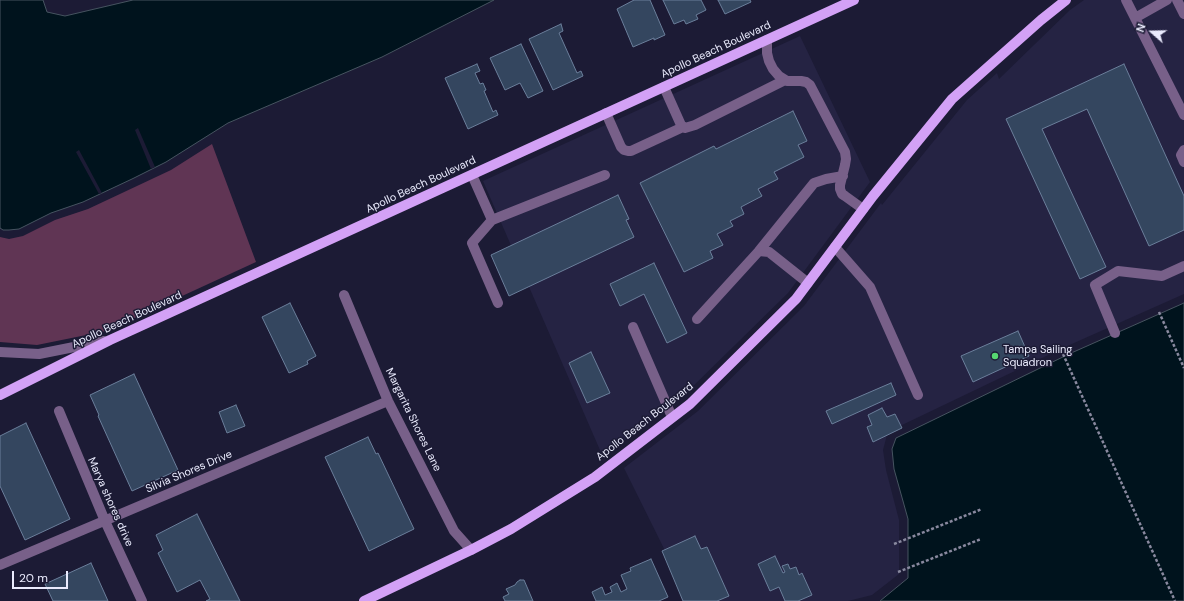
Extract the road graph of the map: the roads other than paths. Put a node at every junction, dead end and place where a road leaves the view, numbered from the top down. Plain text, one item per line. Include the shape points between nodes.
1 (854, 0) edge
2 (1066, 0) edge
3 (1126, 0) edge
4 (1167, 0) edge
5 (1176, 0) edge
6 (1184, 14) edge
7 (1134, 18) junction
8 (767, 40) junction
9 (785, 80) junction
10 (664, 87) junction
11 (606, 114) junction
12 (1184, 115) edge
13 (683, 127) junction
14 (1184, 150) edge
15 (1184, 162) edge
16 (472, 175) junction
17 (605, 175) dead end
18 (843, 176) junction
19 (863, 209) junction
20 (492, 220) junction
21 (835, 247) junction
22 (759, 251) junction
23 (1184, 266) edge
24 (808, 283) junction
25 (344, 296) dead end
26 (498, 304) dead end
27 (697, 319) dead end
28 (634, 327) dead end
29 (1115, 333) dead end
30 (110, 340) junction
31 (0, 352) edge
32 (0, 395) edge
33 (918, 395) dead end
34 (388, 401) junction
35 (58, 411) dead end
36 (672, 417) junction
37 (105, 521) junction
38 (471, 550) junction
39 (0, 565) edge
40 (142, 601) edge
41 (364, 601) edge

1 - 8 main road, Apollo Beach Boulevard
2 - 19 main road, Apollo Beach Boulevard via 952,99
3 - 7 street
4 - 7 street
5 - 6 street
7 - 12 street
8 - 9 street via 768,61
8 - 10 main road, Apollo Beach Boulevard
9 - 13 street via 696,125
9 - 18 street via 801,81 810,85 845,152 846,166
10 - 11 main road, Apollo Beach Boulevard
10 - 13 street
11 - 13 street via 621,147 628,151
11 - 16 main road, Apollo Beach Boulevard
14 - 15 street via 1181,155
16 - 20 street
16 - 30 main road, Apollo Beach Boulevard
17 - 20 street
18 - 19 street via 840,185 842,194
18 - 22 street via 814,183
19 - 21 main road, Apollo Beach Boulevard
20 - 26 street via 472,243
21 - 24 main road, Apollo Beach Boulevard
21 - 33 street via 870,287
22 - 24 street via 769,252
22 - 27 street
23 - 29 street via 1162,276 1118,271 1095,285
24 - 36 main road, Apollo Beach Boulevard via 796,299 690,404
25 - 34 street, Margarita Shores Lane
28 - 36 street
30 - 31 street via 39,354
30 - 32 main road, Apollo Beach Boulevard
34 - 37 street, Silvia Shores Drive
34 - 38 street, Margarita Shores Lane via 454,530
35 - 37 street, Marya shores drive
36 - 38 main road, Apollo Beach Boulevard via 595,476 511,529
37 - 39 street, Silvia Shores Drive
37 - 40 street, Marya shores drive
38 - 41 main road, Apollo Beach Boulevard

